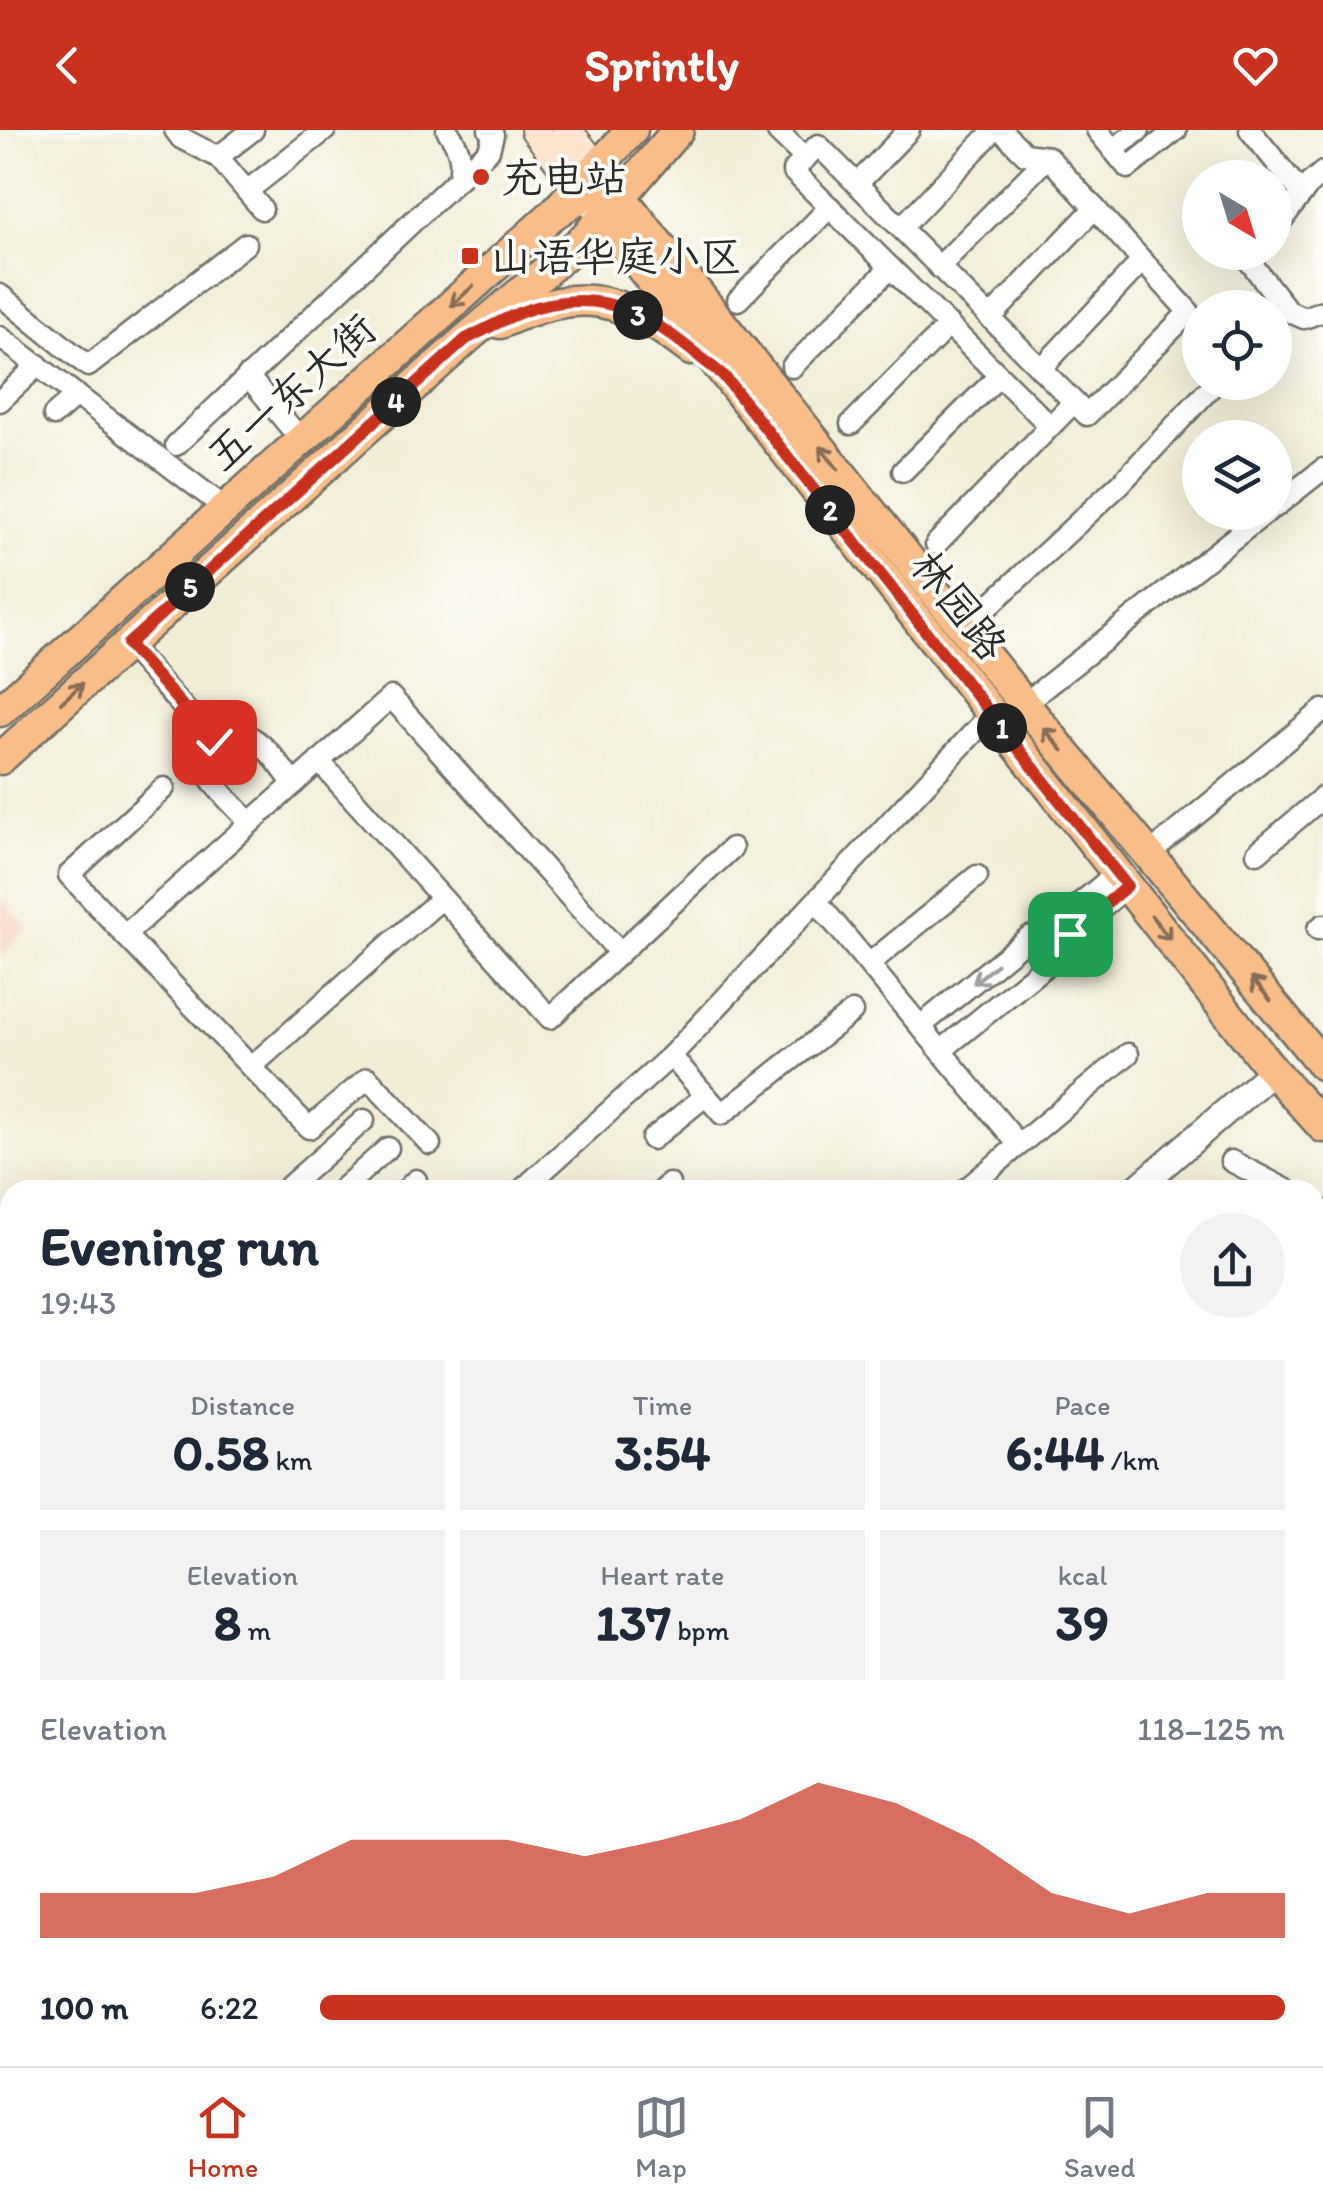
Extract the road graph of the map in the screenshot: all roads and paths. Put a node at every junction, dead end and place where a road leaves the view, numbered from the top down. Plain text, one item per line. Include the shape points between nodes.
1 (175, 130) edge
2 (253, 130) edge
3 (325, 130) edge
4 (448, 130) edge
5 (489, 130) edge
6 (535, 130) edge
7 (567, 130) edge
8 (632, 130) edge
9 (678, 130) edge
10 (909, 130) edge
11 (997, 130) edge
12 (1097, 130) edge
13 (1138, 130) edge
14 (1176, 130) edge
15 (1250, 130) edge
16 (796, 141) edge
17 (1113, 150) junction
18 (218, 157) junction
19 (1048, 157) junction
20 (1323, 172) edge
21 (459, 178) junction
22 (587, 184) junction
23 (856, 184) junction
24 (247, 191) junction
25 (1302, 194) junction
26 (830, 207) junction
27 (1292, 207) edge
28 (612, 208) junction
29 (1094, 208) junction
30 (262, 209) dead end
31 (900, 228) junction
32 (246, 244) dead end
33 (1142, 261) junction
34 (939, 266) junction
35 (890, 268) junction
36 (1256, 270) edge
37 (0, 296) edge
38 (738, 300) dead end
39 (1323, 310) edge
40 (990, 318) junction
41 (948, 326) junction
42 (0, 337) edge
43 (466, 339) junction
44 (38, 366) junction
45 (792, 368) dead end
46 (1041, 368) junction
47 (248, 376) junction
48 (724, 376) junction
49 (1000, 376) junction
50 (76, 396) junction
51 (1199, 400) edge
52 (0, 401) edge
53 (1074, 402) junction
54 (54, 415) dead end
55 (851, 424) dead end
56 (1050, 426) junction
57 (302, 440) junction
58 (176, 445) dead end
59 (1323, 469) edge
60 (903, 472) dead end
61 (1292, 493) edge
62 (225, 508) junction
63 (1245, 530) edge
64 (936, 544) dead end
65 (964, 628) junction
66 (128, 644) junction
67 (1024, 704) junction
68 (0, 710) edge
69 (1323, 710) edge
70 (991, 714) junction
71 (214, 742) junction
72 (0, 759) edge
73 (319, 761) junction
74 (294, 784) junction
75 (164, 788) dead end
76 (1323, 797) edge
77 (250, 822) junction
78 (732, 848) dead end
79 (1257, 853) dead end
80 (1149, 854) junction
81 (977, 876) dead end
82 (1122, 879) junction
83 (442, 898) junction
84 (817, 902) junction
85 (125, 935) junction
86 (620, 953) junction
87 (870, 962) junction
88 (852, 1012) dead end
89 (922, 1025) junction
90 (942, 1050) junction
91 (1128, 1054) dead end
92 (671, 1056) junction
93 (1323, 1064) edge
94 (251, 1068) junction
95 (1273, 1070) junction
96 (704, 1097) junction
97 (364, 1120) dead end
98 (1323, 1128) edge
99 (652, 1140) dead end
100 (430, 1144) dead end
101 (1019, 1144) junction
102 (388, 1148) dead end
103 (1231, 1161) dead end
104 (288, 1180) edge
105 (352, 1180) edge
106 (533, 1180) edge
107 (977, 1180) edge
108 (1146, 1180) edge
109 (1268, 1180) edge

1 - 18 street
2 - 18 street
3 - 24 street
4 - 21 street via 462,162
5 - 21 street via 489,150
6 - 22 main road
7 - 22 main road
8 - 22 main road, 五一东大街
9 - 28 main road, 五一东大街
10 - 23 street
11 - 19 street via 1024,154
11 - 31 street
12 - 17 street
13 - 17 street
14 - 17 street via 1128,168
15 - 25 street
16 - 23 street via 818,145
16 - 26 street via 792,170
18 - 24 street
19 - 29 street
19 - 34 street
20 - 25 street
21 - 47 street
22 - 28 main road
22 -> 57 main road, 五一东大街
23 - 31 street
24 - 30 street
25 - 27 street
26 - 35 street
26 - 38 street
28 - 43 main road, 五一东大街
28 - 48 main road, 林园路
65 -> 28 main road, 林园路
29 - 33 street
29 - 40 street
31 - 34 street
32 - 37 street via 88,366
33 - 46 street
33 - 53 street via 1189,312 1087,416
34 - 40 street
35 - 41 street
35 - 45 street
36 - 39 street via 1288,311 1304,318
40 - 46 street
41 - 49 street
41 - 55 street
42 - 44 street
43 - 48 main road via 534,308 577,299 615,303 659,325
43 - 66 main road, 五一东大街
44 - 50 street
44 - 52 street
46 - 53 street
47 - 57 street
47 - 58 street
48 - 70 main road, 林园路
49 - 56 street
49 - 60 street
50 - 54 street
50 - 62 street
51 - 65 street via 1121,483
53 - 56 street
56 - 64 street
57 - 62 main road, 五一东大街
59 - 61 street
62 - 68 main road, 五一东大街
63 - 67 street
65 - 67 main road, 林园路
66 - 71 street
72 -> 66 main road, 五一东大街
80 -> 67 main road, 林园路
69 - 80 street
70 - 82 main road, 林园路
70 - 84 street
71 - 74 street via 230,733 248,735
71 - 77 street via 206,759 210,778
73 - 74 street
73 - 83 street
73 - 86 street via 391,697
74 - 77 street
75 - 85 street via 69,874
76 - 79 street
77 - 85 street
78 - 86 street
93 -> 80 main road, 林园路
81 - 87 street
82 -> 89 street via 1030,937
82 - 90 street via 1056,947 1050,962
82 -> 95 main road, 林园路
83 - 86 street via 550,1018
83 - 94 street
84 - 87 street
84 - 92 street
85 - 94 street
87 - 89 street
88 - 96 street via 722,1114
89 - 90 street
90 - 101 street
91 - 101 street
92 - 96 street
92 - 106 street
94 - 100 street via 309,1128 368,1078
95 - 98 main road, 林园路
95 - 108 street
96 - 99 street
97 - 104 street
101 - 107 street
102 - 105 street
103 - 109 street

